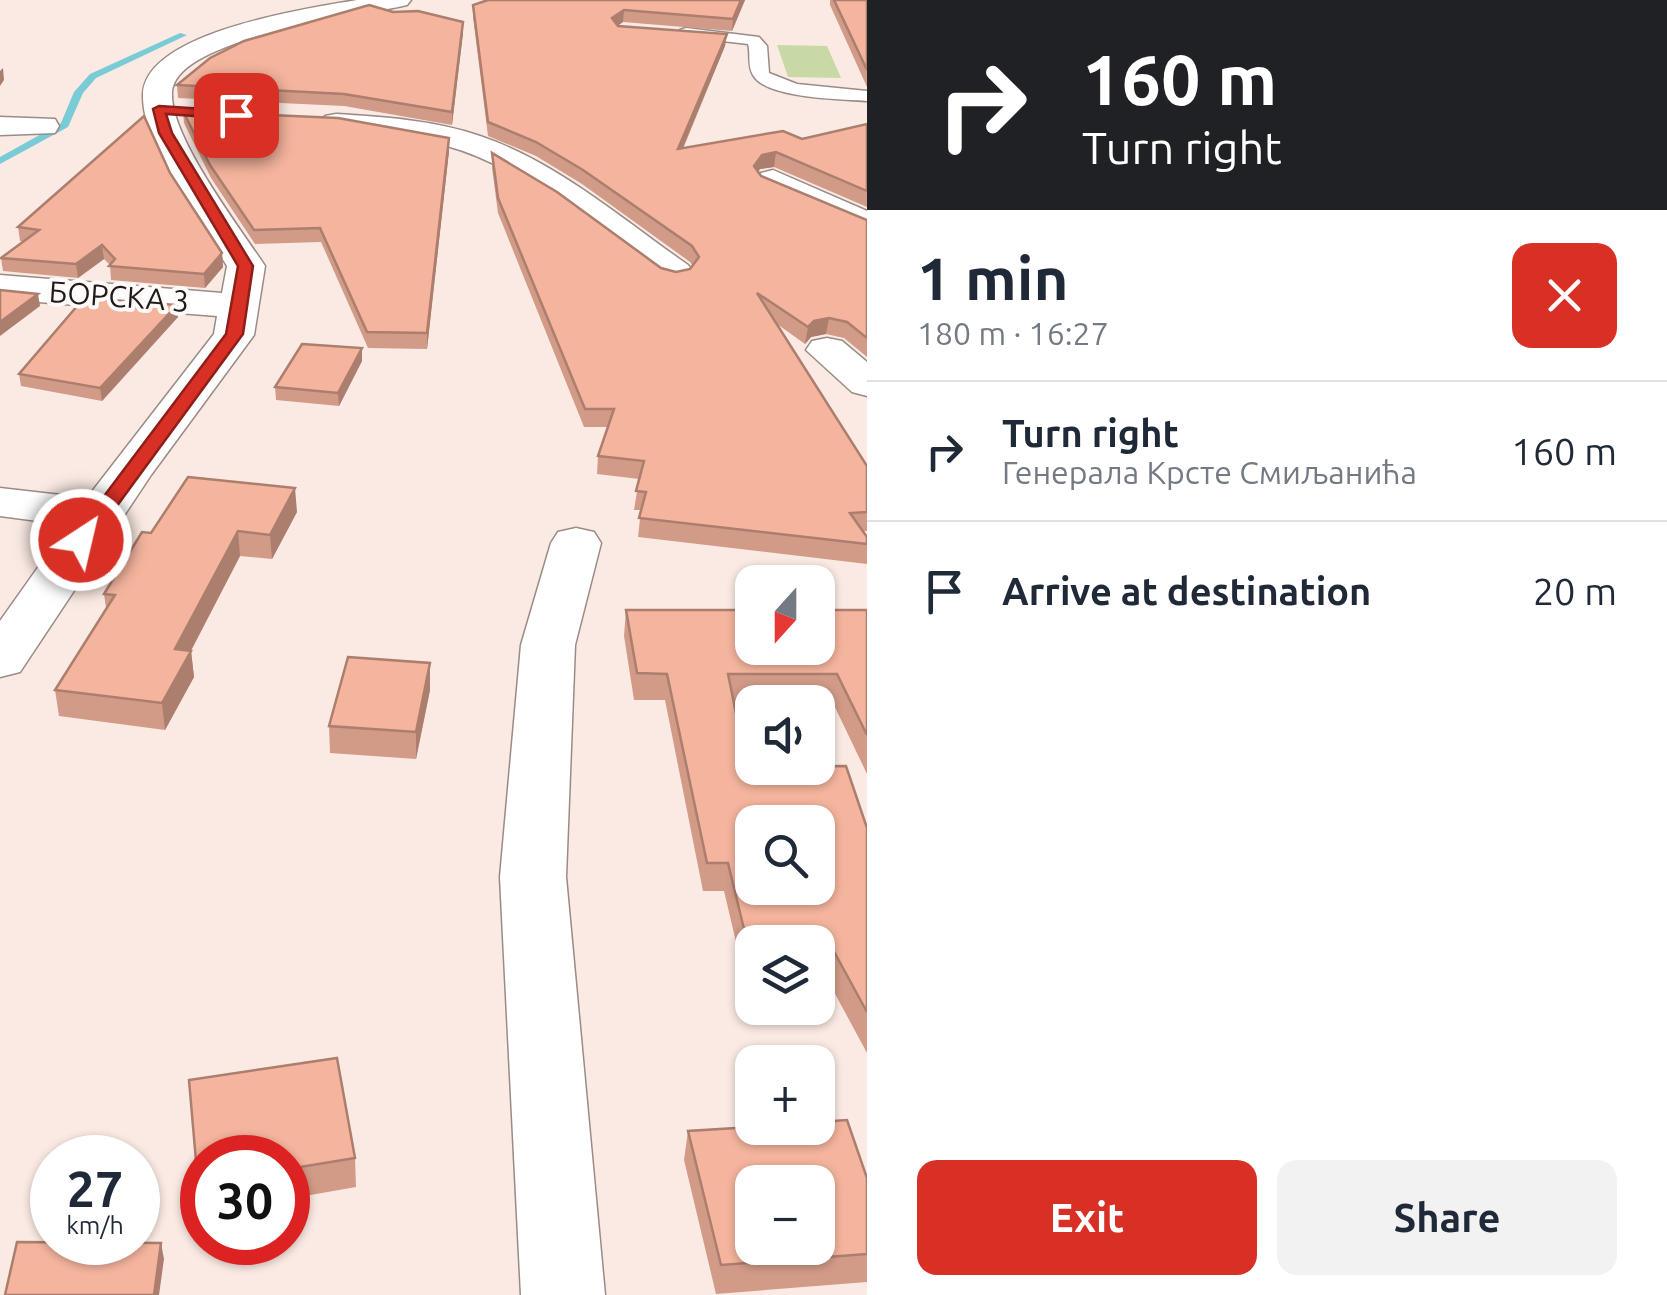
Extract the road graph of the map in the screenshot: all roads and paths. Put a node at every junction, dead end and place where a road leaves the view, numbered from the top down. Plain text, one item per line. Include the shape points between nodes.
1 (398, 0) edge
2 (669, 32) edge
3 (867, 96) edge
4 (159, 109) junction
5 (198, 112) edge
6 (314, 121) edge
7 (0, 126) edge
8 (44, 126) dead end
9 (772, 180) edge
10 (867, 224) edge
11 (676, 273) edge
12 (0, 286) edge
13 (239, 306) junction
14 (826, 350) dead end
15 (867, 383) edge
16 (0, 502) edge
17 (100, 514) junction
18 (576, 543) dead end
19 (0, 660) edge
20 (563, 1295) edge

1 - 4 street via 206,46 166,69 157,87
2 - 3 lane via 753,40 768,80
4 - 5 street
4 - 13 street via 166,133 246,266
6 - 11 street via 436,134 479,146 535,176
7 - 8 street
9 - 10 street
12 - 13 street, БОРСКА 3
13 - 17 street via 234,334
14 - 15 street
16 - 17 street
17 - 19 street
18 - 20 street via 548,645 533,877

